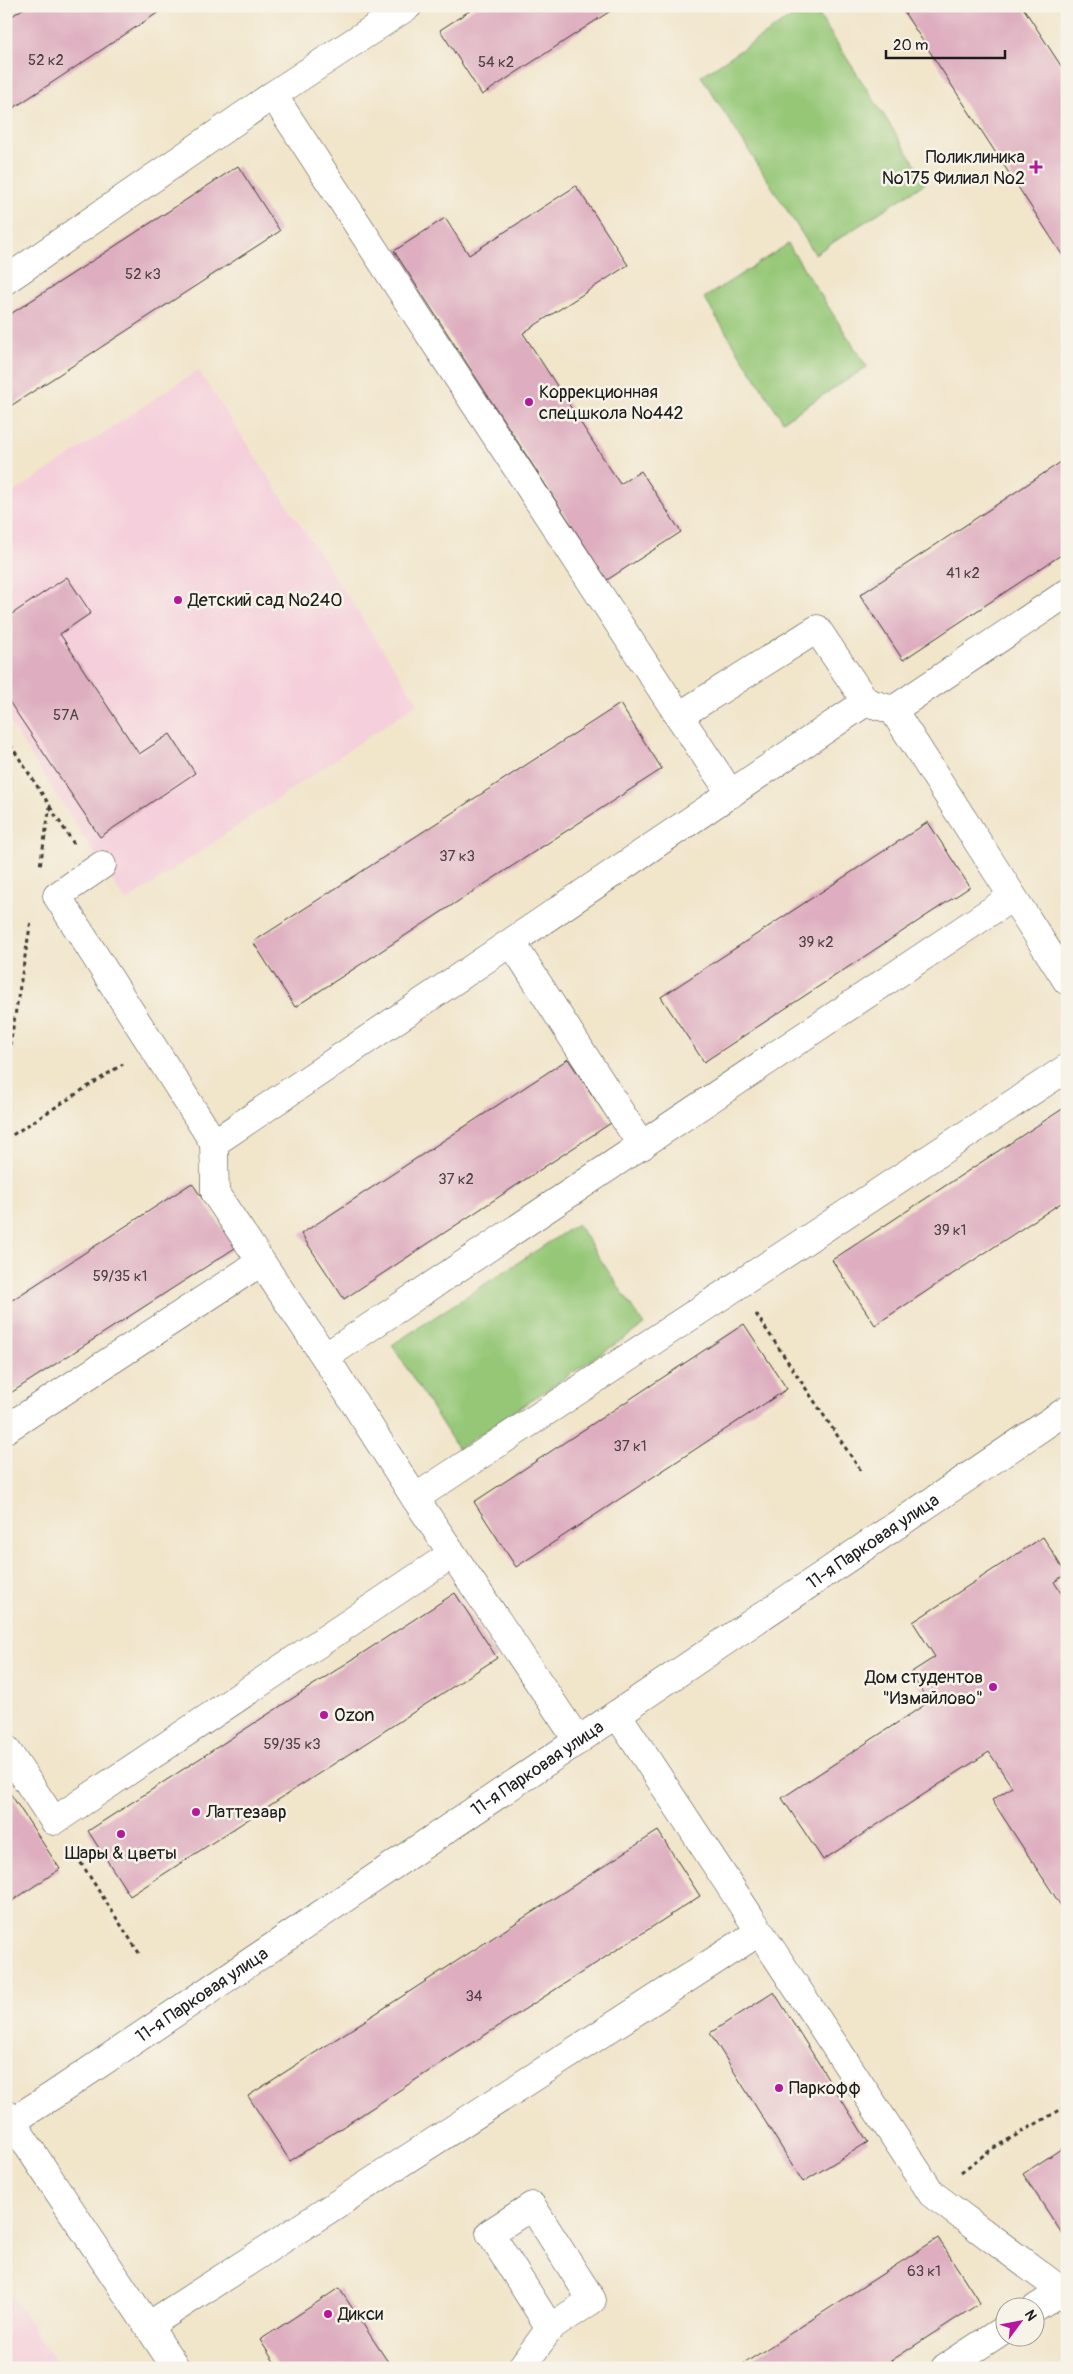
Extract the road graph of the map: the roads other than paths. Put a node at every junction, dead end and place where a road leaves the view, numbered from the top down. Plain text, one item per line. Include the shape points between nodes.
1 (408, 6) edge
2 (273, 95) junction
3 (6, 280) edge
4 (1067, 593) edge
5 (866, 702) junction
6 (893, 710) junction
7 (679, 716) junction
8 (731, 794) junction
9 (97, 868) road end
10 (1012, 897) junction
11 (512, 943) junction
12 (1067, 981) edge
13 (1067, 1068) edge
14 (214, 1143) junction
15 (642, 1146) junction
16 (261, 1262) junction
17 (325, 1357) junction
18 (1067, 1410) edge
19 (6, 1429) edge
20 (415, 1498) junction
21 (452, 1554) junction
22 (617, 1714) junction
23 (578, 1741) junction
24 (6, 1749) edge
25 (759, 1932) junction
26 (8, 2120) edge
27 (1065, 2292) edge
28 (1046, 2302) edge
29 (148, 2326) junction
30 (550, 2328) dead end
31 (996, 2335) edge
32 (176, 2368) edge
33 (521, 2368) edge
34 (945, 2368) edge

1 - 2 street
2 - 3 street
2 - 7 street
4 - 6 street
5 - 6 street
5 - 7 street via 817,629
5 - 8 street
6 - 10 street
7 - 8 street
8 - 11 street
9 - 14 street via 57,896
10 - 12 street
10 - 15 street
11 - 14 street
11 - 15 street
13 - 20 street
14 - 16 street via 215,1193
15 - 17 street
16 - 17 street
16 - 19 street
17 - 20 street
18 - 22 street, 11-я Парковая улица
20 - 21 street
21 - 23 street
21 - 24 street via 54,1821
22 - 23 street, 11-я Парковая улица
22 - 25 street
23 - 26 street, 11-я Парковая улица
25 - 27 street via 932,2194
25 - 29 street
26 - 29 street
27 - 28 street
29 - 32 street
30 - 33 street
31 - 34 street

